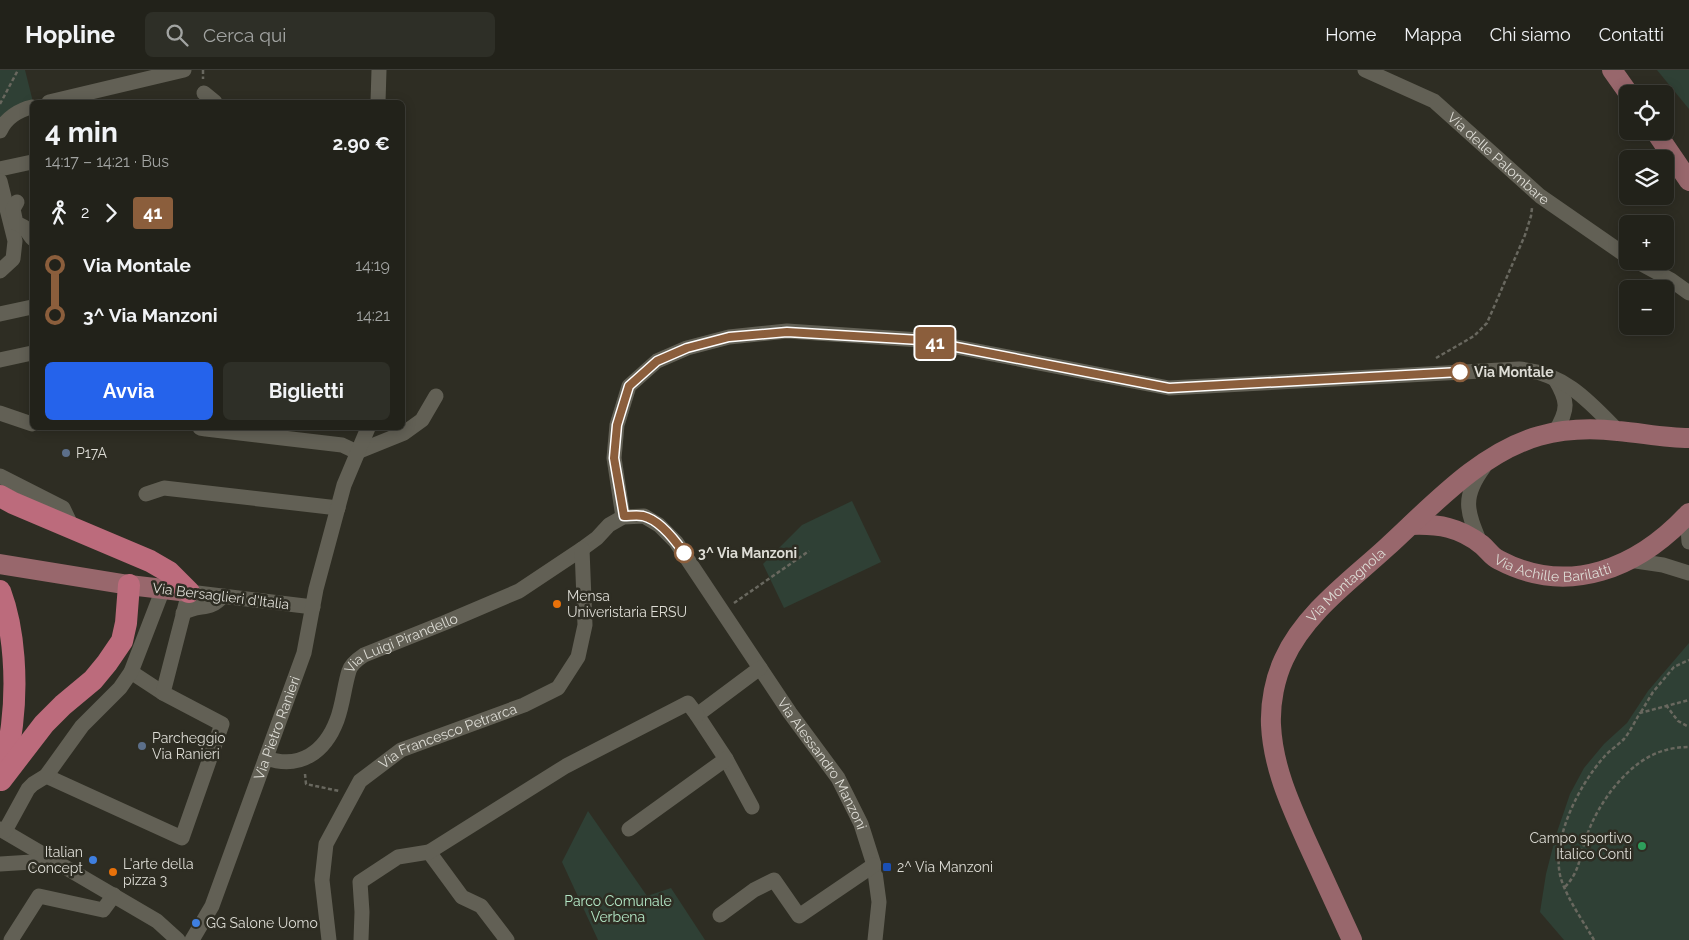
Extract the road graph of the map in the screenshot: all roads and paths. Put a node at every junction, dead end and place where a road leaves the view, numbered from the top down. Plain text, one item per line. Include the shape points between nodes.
1 (18, 70) edge
2 (184, 70) edge
3 (380, 70) edge
4 (1365, 70) edge
5 (1612, 70) edge
6 (1622, 85) edge
7 (57, 100) edge
8 (378, 100) edge
9 (0, 104) edge
10 (30, 107) edge
11 (0, 131) edge
12 (1661, 140) edge
13 (30, 162) edge
14 (0, 169) edge
15 (0, 181) edge
16 (1689, 181) edge
17 (1540, 196) junction
18 (17, 202) dead end
19 (30, 235) edge
20 (1619, 251) edge
21 (1653, 270) edge
22 (0, 271) edge
23 (1689, 293) edge
24 (25, 308) edge
25 (0, 314) edge
26 (30, 354) edge
27 (1435, 359) dead end
28 (0, 360) edge
29 (1556, 379) junction
30 (436, 396) dead end
31 (3, 414) edge
32 (30, 423) edge
33 (200, 430) edge
34 (206, 430) edge
35 (366, 430) edge
36 (1618, 431) junction
37 (1555, 432) junction
38 (1668, 438) junction
39 (1689, 438) edge
40 (1689, 448) edge
41 (352, 449) junction
42 (1490, 460) junction
43 (0, 476) edge
44 (146, 494) dead end
45 (0, 496) edge
46 (338, 508) junction
47 (1688, 514) edge
48 (624, 516) junction
49 (1411, 525) junction
50 (73, 529) junction
51 (1689, 542) edge
52 (1481, 545) junction
53 (582, 550) junction
54 (809, 552) dead end
55 (0, 557) edge
56 (1629, 560) junction
57 (0, 564) edge
58 (1689, 573) edge
59 (129, 585) junction
60 (163, 589) junction
61 (0, 592) edge
62 (223, 596) junction
63 (313, 607) junction
64 (184, 610) junction
65 (723, 611) junction
66 (153, 618) junction
67 (1689, 660) edge
68 (760, 668) junction
69 (131, 672) junction
70 (163, 693) junction
71 (1689, 700) edge
72 (1666, 705) junction
73 (1640, 713) junction
74 (697, 715) junction
75 (1689, 727) edge
76 (1689, 746) edge
77 (266, 758) junction
78 (302, 760) junction
79 (726, 760) junction
80 (46, 776) junction
81 (0, 781) edge
82 (353, 794) junction
83 (752, 808) dead end
84 (2, 829) edge
85 (629, 829) dead end
86 (430, 852) junction
87 (45, 855) junction
88 (0, 864) edge
89 (874, 865) junction
90 (1564, 888) junction
91 (114, 895) junction
92 (720, 915) dead end
93 (11, 940) edge
94 (178, 940) edge
95 (192, 940) edge
96 (329, 940) edge
97 (361, 940) edge
98 (507, 940) edge
99 (875, 940) edge
100 (1352, 940) edge
101 (1594, 940) edge

1 - 9 path
2 - 7 street
3 - 8 street
4 - 17 street, Via delle Palombare via 1434,101
5 - 6 main road
10 - 11 street via 4,123
12 - 16 main road
13 - 14 street
15 - 22 street via 15,241 13,259
17 - 20 street, Via delle Palombare
17 - 27 path via 1532,208 1525,235 1488,323 1474,336
18 - 19 street via 13,208 16,223
21 - 23 street
24 - 25 street
26 - 28 street
29 - 36 street via 1581,394
29 - 37 street via 1566,399 1566,407
29 - 48 street via 1518,369 1169,388 920,340 787,332 729,337 687,348 657,361 629,386 617,425 614,458
30 - 41 street via 422,420 404,433
31 - 32 street
33 - 41 street
34 - 41 street
35 - 41 street, Via Pietro Ranieri
36 - 37 main road, Via Montagnola
36 - 38 main road, Via Montagnola
37 - 42 main road, Via Montagnola via 1516,445
38 - 39 main road, Via Montagnola
38 - 40 street
41 - 46 street, Via Pietro Ranieri
42 - 49 main road, Via Montagnola via 1461,479
42 - 52 street, Via Achille Barilatti via 1470,489 1468,502
43 - 50 street via 63,508
44 - 46 street via 164,488
45 - 50 highway
46 - 63 street, Via Pietro Ranieri
47 - 51 street, Via Achille Barilatti
47 - 56 main road, Via Achille Barilatti
48 - 53 street
48 - 65 street, Via Alessandro Manzoni via 644,516 659,525 676,542
49 - 52 main road, Via Achille Barilatti via 1443,525
49 - 100 main road, Via Montagnola via 1302,629 1284,659 1274,690 1271,724 1275,757 1285,793
50 - 64 highway via 169,572
52 - 56 main road, Via Achille Barilatti via 1496,559 1536,576 1563,578 1587,575
53 - 78 street, Via Luigi Pirandello via 519,591 364,655 349,670 334,729 316,752
53 - 82 street, Via Francesco Petrarca via 585,625 578,657 558,688 524,705 401,750 360,781
54 - 65 path
55 - 59 main road, Via Bersaglieri d'Italia via 101,570 120,577
56 - 58 street, Via Achille Barilatti
57 - 59 main road, Via Bersaglieri d'Italia
59 - 60 main road, Via Bersaglieri d'Italia
59 - 81 highway via 122,641 108,664 44,724
60 - 64 main road, Via Bersaglieri d'Italia
60 - 66 street
61 - 81 highway via 14,670 12,725
62 - 63 street, Via Bersaglieri d'Italia
62 - 64 street, Via Bersaglieri d'Italia
62 - 64 street via 210,607
63 - 77 street, Via Pietro Ranieri via 304,653
64 - 66 street via 177,621 161,614
64 - 70 street
65 - 68 street, Via Alessandro Manzoni
66 - 69 street
67 - 73 path via 1674,667 1652,692
68 - 74 street
68 - 89 street, Via Alessandro Manzoni via 838,778 861,824
69 - 70 street
69 - 80 street via 120,688 82,726
70 - 80 street via 222,724 182,838
71 - 72 path
72 - 73 path
72 - 75 path via 1678,721
73 - 90 path via 1625,738 1604,757 1574,802 1563,828 1560,847 1560,876
74 - 79 street
74 - 86 street via 688,703 566,766
76 - 90 path via 1664,750 1648,758 1617,784 1595,815 1574,876
77 - 78 street via 283,763
77 - 95 street, Via Pietro Ranieri via 212,906
78 - 82 path via 306,784
79 - 83 street
79 - 85 street
80 - 84 street via 28,790
82 - 96 street, Via Francesco Petrarca via 326,844 322,880
84 - 87 street
86 - 97 street via 398,856 360,882
86 - 98 street via 462,897 481,906
87 - 88 street via 32,862
87 - 91 street
89 - 92 street via 799,916 774,880
89 - 99 street, Via Alessandro Manzoni via 879,902
90 - 101 path
91 - 93 street via 103,910 39,896
91 - 94 street via 157,921

